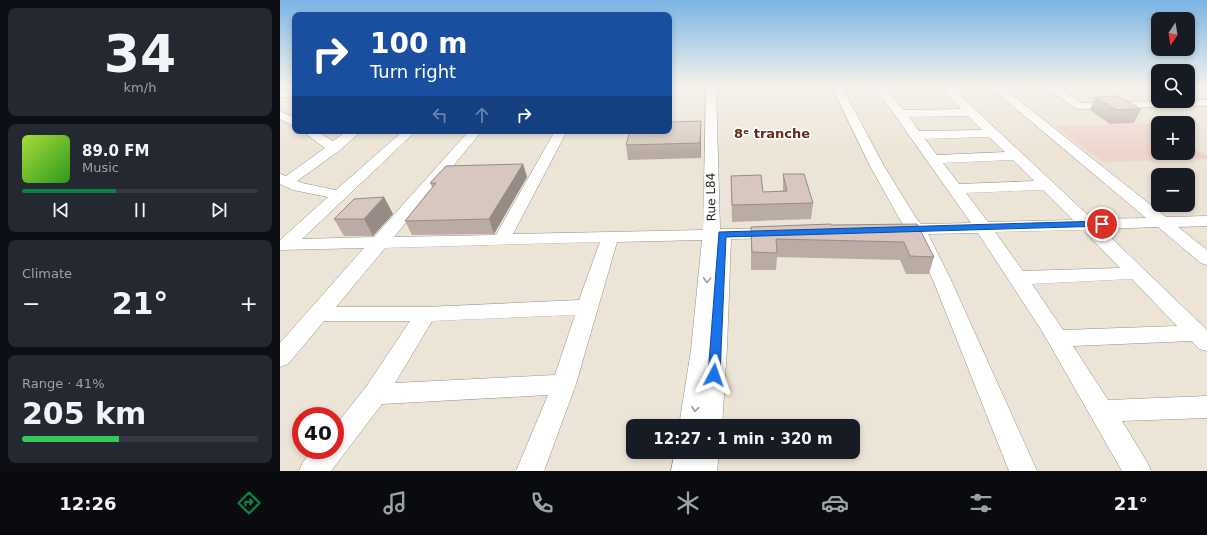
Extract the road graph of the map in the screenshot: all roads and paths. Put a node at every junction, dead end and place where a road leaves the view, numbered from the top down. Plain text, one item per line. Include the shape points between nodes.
1 (712, 109) edge
2 (718, 109) edge
3 (848, 109) edge
4 (896, 109) edge
5 (968, 109) edge
6 (1022, 109) edge
7 (971, 112) junction
8 (280, 114) edge
9 (900, 114) junction
10 (292, 121) edge
11 (992, 133) junction
12 (313, 134) edge
13 (351, 134) edge
14 (407, 134) edge
15 (473, 134) edge
16 (559, 134) edge
17 (916, 135) junction
18 (334, 148) junction
19 (1017, 156) junction
20 (933, 159) junction
21 (283, 180) edge
22 (1046, 185) junction
23 (954, 189) junction
24 (339, 195) junction
25 (1207, 221) edge
26 (1162, 222) junction
27 (1087, 224) junction
28 (982, 228) junction
29 (917, 230) junction
30 (878, 231) edge
31 (792, 232) edge
32 (716, 234) junction
33 (610, 238) junction
34 (501, 240) junction
35 (378, 243) junction
36 (282, 245) edge
37 (1207, 259) edge
38 (1136, 273) junction
39 (1018, 278) junction
40 (587, 307) junction
41 (318, 314) junction
42 (426, 314) junction
43 (1057, 338) junction
44 (1202, 338) edge
45 (280, 358) edge
46 (564, 384) junction
47 (375, 394) junction
48 (1207, 407) edge
49 (1102, 411) junction
50 (693, 419) edge
51 (710, 419) edge
52 (344, 434) edge
53 (324, 459) edge
54 (687, 459) edge
55 (705, 459) edge
56 (313, 471) edge
57 (530, 471) edge
58 (685, 471) edge
59 (703, 471) edge
60 (1023, 471) edge
61 (1137, 471) edge

1 - 32 street, Rue L84
2 - 32 street, Rue L84
3 - 29 street via 877,166 909,221
4 - 9 street
5 - 7 street
6 - 26 street
7 - 9 street
7 - 11 street
8 - 10 street
9 - 17 street
11 - 17 street
11 - 19 street
12 - 18 street
13 - 18 street
14 - 24 street
15 - 35 street
16 - 34 street
17 - 20 street
18 - 21 street
19 - 20 street
19 - 22 street
20 - 23 street
21 - 24 street via 307,189
22 - 23 street
22 - 27 street
23 - 28 street
24 - 36 street
25 - 26 street
26 - 27 street
26 - 37 street
27 - 28 street
27 - 38 street
28 - 29 street
28 - 39 street
29 - 30 street
29 - 60 street via 942,280
31 - 32 street
32 - 33 street
32 -> 50 street, Rue L84
32 - 51 street, Rue L84 via 716,348
33 - 34 street
33 - 40 street
34 - 35 street
35 - 36 street
35 - 41 street
38 - 39 street
38 - 44 street
39 - 43 street
40 - 42 street
40 - 46 street
41 - 42 street
41 - 45 street
42 - 47 street
43 - 44 street
43 - 49 street
46 - 47 street
46 - 57 street
47 - 52 street
48 - 49 street
49 - 61 street
53 - 56 street
54 - 58 street
55 - 59 street

